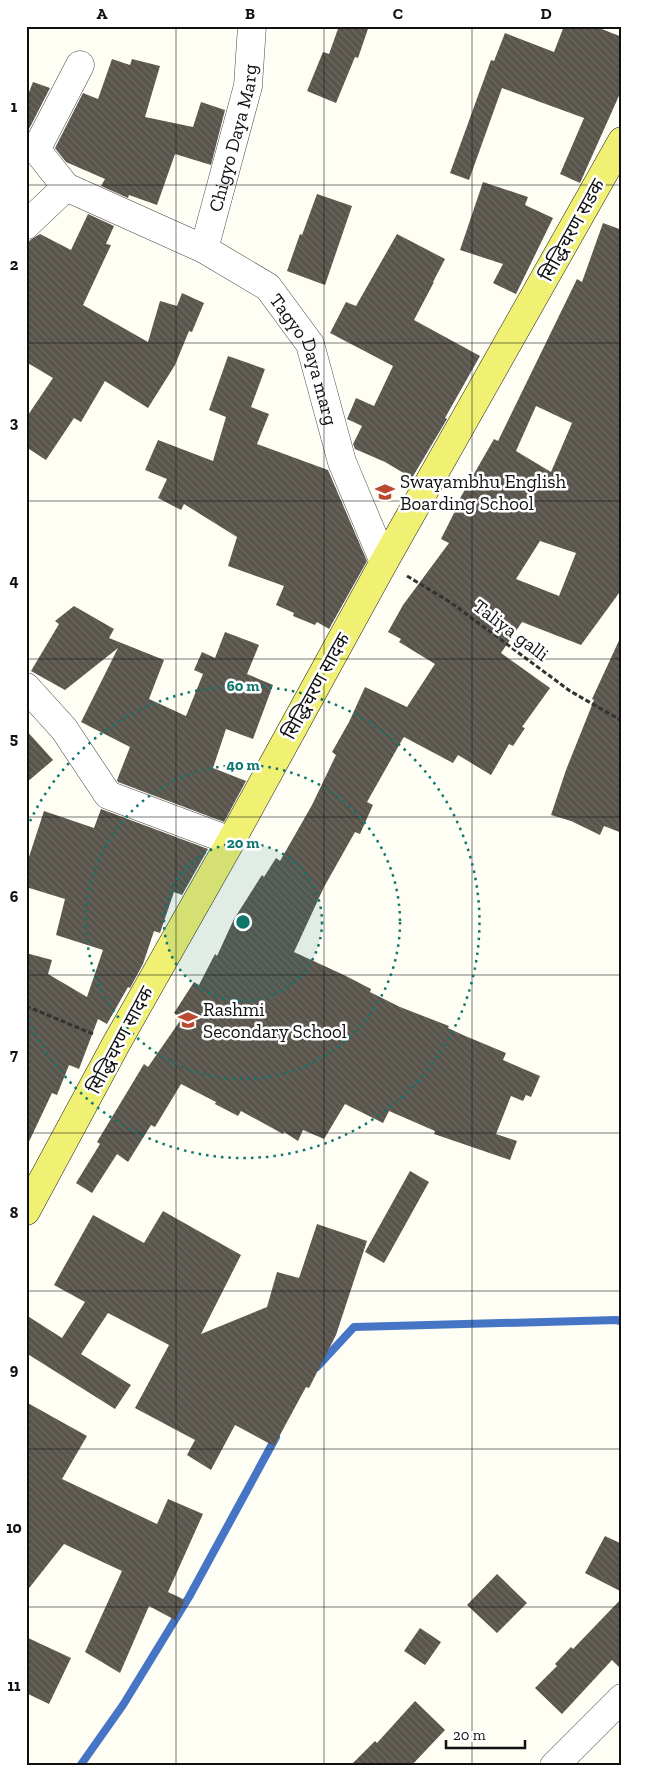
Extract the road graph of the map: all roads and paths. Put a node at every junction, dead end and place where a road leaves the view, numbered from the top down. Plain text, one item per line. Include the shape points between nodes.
1 (252, 26) edge
2 (80, 65) dead end
3 (622, 141) edge
4 (66, 187) junction
5 (26, 225) edge
6 (204, 249) junction
7 (536, 293) joint
8 (384, 562) junction
9 (26, 687) edge
10 (622, 721) edge
11 (231, 841) junction
12 (26, 1006) edge
13 (116, 1044) junction
14 (26, 1211) edge
15 (622, 1698) edge
16 (554, 1766) edge

1 - 6 street, Chigyo Daya Marg via 248,86
2 - 4 street via 38,146 39,154
3 - 7 main road, सिद्धिचरण सडक
4 - 5 street
4 - 6 street, Tagyo Daya marg
6 - 8 street, Tagyo Daya marg via 268,287 310,344 342,462
7 - 8 main road, सिद्धिचरण सादक
8 - 10 path, Taliya galli via 450,602 570,692
8 - 11 main road, सिद्धिचरण सादक
9 - 11 street via 64,729 108,795
11 - 13 main road, सिद्धिचरण सादक
12 - 13 path
13 - 14 main road, सिद्धिचरण सादक
15 - 16 street

